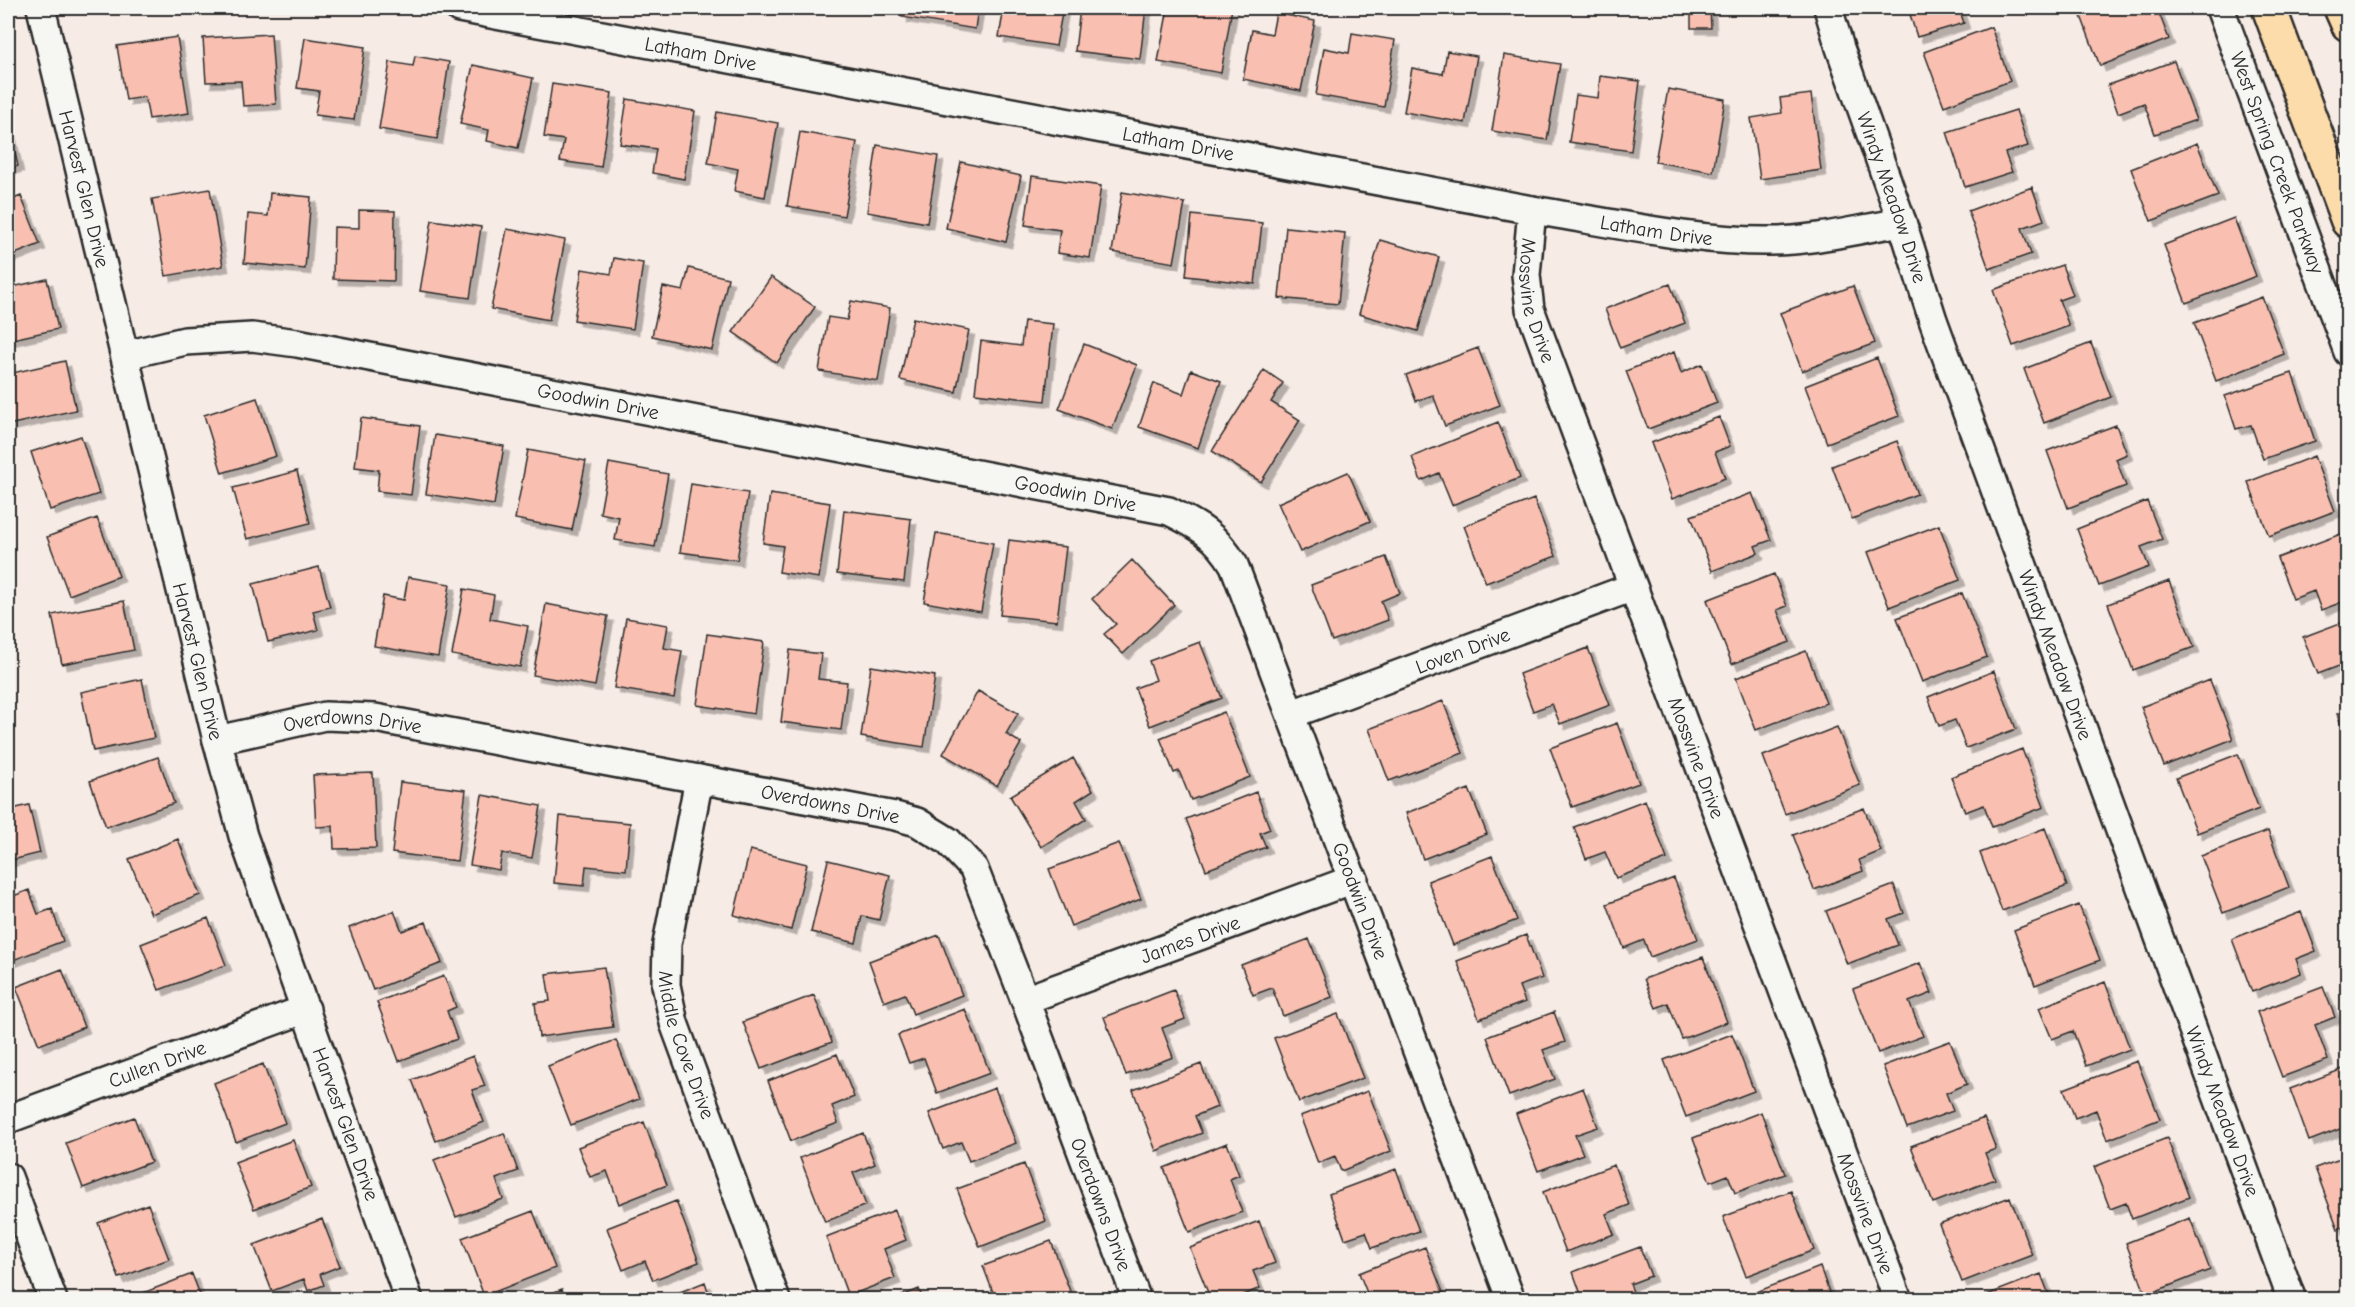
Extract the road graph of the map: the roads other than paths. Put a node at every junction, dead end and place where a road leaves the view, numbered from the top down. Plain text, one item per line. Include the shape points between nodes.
1 (41, 8) edge
2 (459, 8) edge
3 (1828, 8) edge
4 (2220, 8) edge
5 (2269, 8) edge
6 (2342, 8) edge
7 (2348, 24) edge
8 (1532, 210) junction
9 (2348, 221) edge
10 (1902, 222) junction
11 (2348, 352) edge
12 (126, 355) junction
13 (1634, 587) junction
14 (1292, 714) junction
15 (217, 740) junction
16 (699, 779) junction
17 (1354, 879) junction
18 (1025, 1000) junction
19 (306, 1009) junction
20 (8, 1119) edge
21 (8, 1177) edge
22 (53, 1299) edge
23 (409, 1299) edge
24 (776, 1299) edge
25 (1137, 1299) edge
26 (1511, 1299) edge
27 (1898, 1299) edge
28 (2292, 1299) edge

1 - 12 street, Harvest Glen Drive
2 - 8 street, Latham Drive
3 - 10 street, Windy Meadow Drive
4 - 11 street, West Spring Creek Parkway
5 - 9 main road
6 - 7 main road
8 - 10 street, Latham Drive via 1695,236 1772,242
8 - 13 street, Mossvine Drive via 1526,274 1530,309
10 - 28 street, Windy Meadow Drive via 1933,320
12 - 14 street, Goodwin Drive via 185,341 252,337 297,343 1169,511 1202,527 1226,551
12 - 15 street, Harvest Glen Drive
13 - 14 street, Loven Drive
13 - 27 street, Mossvine Drive
14 - 17 street, Goodwin Drive
15 - 16 street, Overdowns Drive via 325,716 375,718
15 - 19 street, Harvest Glen Drive via 243,836
16 - 18 street, Overdowns Drive via 895,816 917,822 948,841 974,869
16 - 24 street, Middle Cove Drive via 667,944 666,985 674,1023
17 - 18 street, James Drive
17 - 26 street, Goodwin Drive
18 - 25 street, Overdowns Drive
19 - 20 street, Cullen Drive
19 - 23 street, Harvest Glen Drive
21 - 22 street

